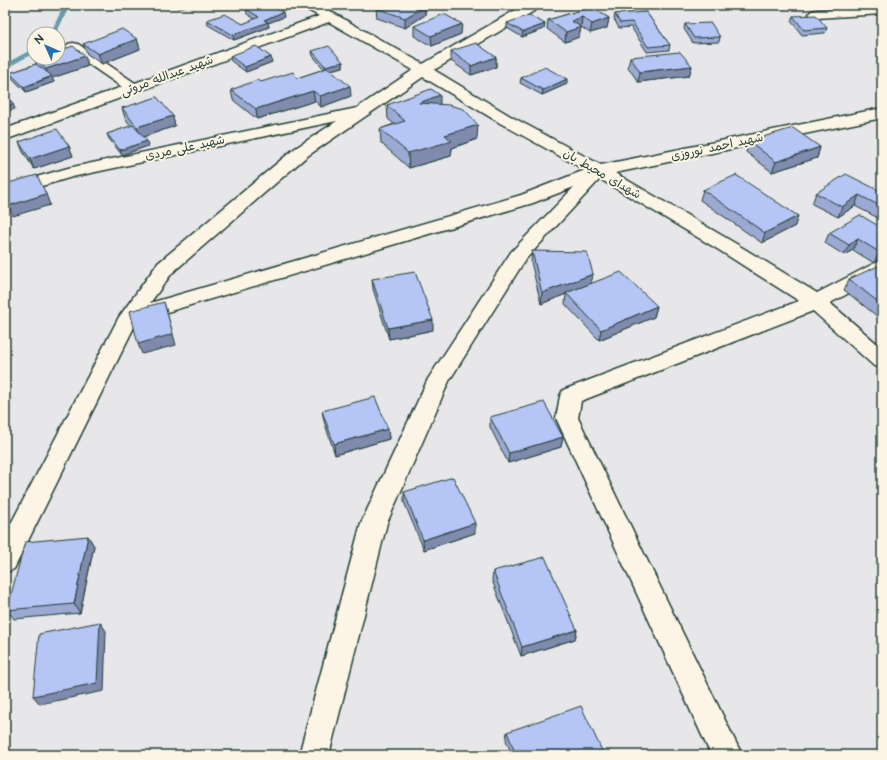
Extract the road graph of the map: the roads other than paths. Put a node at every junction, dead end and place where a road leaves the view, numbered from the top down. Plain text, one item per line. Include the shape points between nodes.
1 (309, 5) edge
2 (534, 5) edge
3 (882, 10) edge
4 (330, 13) junction
5 (816, 14) edge
6 (73, 47) edge
7 (423, 70) junction
8 (133, 88) junction
9 (365, 110) junction
10 (882, 113) edge
11 (5, 135) edge
12 (599, 171) junction
13 (5, 192) edge
14 (882, 268) edge
15 (816, 302) junction
16 (129, 317) junction
17 (882, 360) edge
18 (5, 561) edge
19 (314, 755) edge
20 (727, 755) edge

1 - 4 street, شهدای محیط بان
2 - 7 street
3 - 5 street
4 - 7 street, شهدای محیط بان
4 - 8 street, شهید عبدالله مروتی
6 - 8 street
7 - 9 street
7 - 12 street, شهدای محیط بان via 506,120
8 - 11 street, شهید عبدالله مروتی
9 - 13 street, شهید علی مردی via 68,173
9 - 16 street via 300,153 165,268
10 - 12 street, شهید احمد نوروزی
12 - 15 street, شهدای محیط بان
12 - 16 street, شهید احمد نوروزی via 527,199
12 - 19 street via 518,256 440,379 374,522
14 - 15 street
15 - 17 street, شهدای محیط بان
15 - 20 street via 571,396 567,418
16 - 18 street

